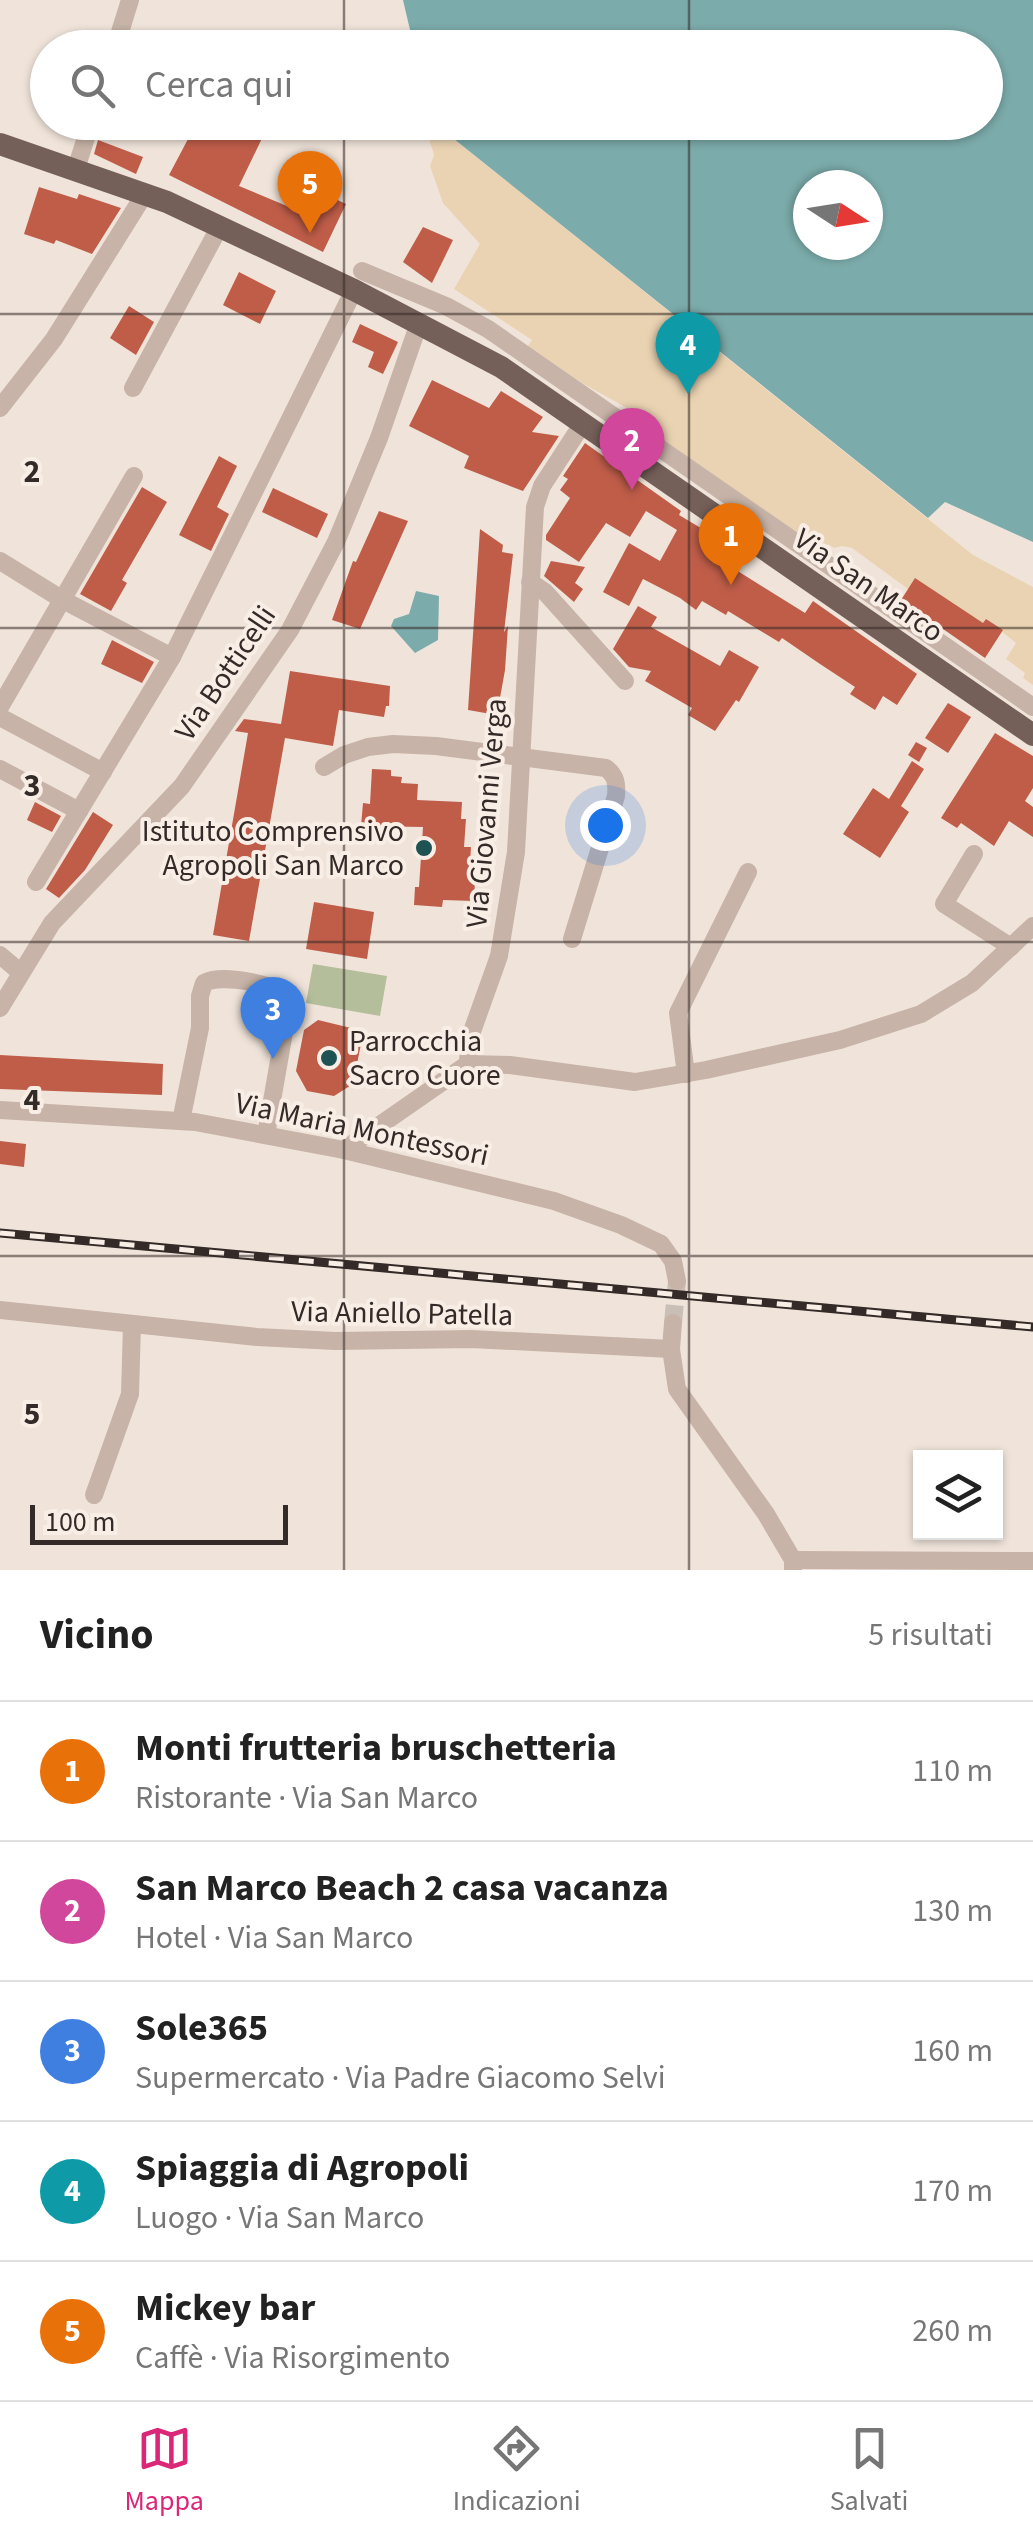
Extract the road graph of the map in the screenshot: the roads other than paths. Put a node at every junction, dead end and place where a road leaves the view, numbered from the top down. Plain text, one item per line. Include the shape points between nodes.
1 (130, 0) edge
2 (121, 30) edge
3 (85, 140) edge
4 (0, 144) edge
5 (75, 172) junction
6 (144, 194) junction
7 (220, 226) junction
8 (358, 280) junction
9 (419, 323) junction
10 (133, 388) dead end
11 (0, 408) edge
12 (583, 423) junction
13 (134, 476) dead end
14 (0, 561) edge
15 (530, 582) junction
16 (62, 600) junction
17 (172, 657) junction
18 (625, 680) dead end
19 (0, 707) edge
20 (1033, 707) edge
21 (0, 717) edge
22 (1033, 734) edge
23 (523, 758) junction
24 (324, 767) dead end
25 (0, 769) edge
26 (102, 772) junction
27 (79, 811) junction
28 (974, 854) dead end
29 (748, 872) dead end
30 (36, 882) dead end
31 (1033, 926) edge
32 (572, 939) dead end
33 (1011, 947) junction
34 (0, 956) edge
35 (20, 972) junction
36 (0, 1008) edge
37 (468, 1064) junction
38 (686, 1074) junction
39 (0, 1110) edge
40 (180, 1121) junction
41 (266, 1136) junction
42 (344, 1150) junction
43 (677, 1282) tunnel mouth
44 (0, 1310) edge
45 (673, 1322) tunnel mouth
46 (132, 1324) junction
47 (671, 1350) junction
48 (94, 1494) dead end
49 (1033, 1561) edge
50 (793, 1565) edge

1 - 2 street
3 - 5 street
4 - 5 main road, Via San Marco
5 - 6 main road, Via San Marco
6 - 7 main road, Via San Marco
6 - 11 street via 54,338
7 - 8 main road, Via San Marco
7 - 10 street
8 - 9 main road, Via San Marco
8 - 17 street, Via Botticelli
8 - 20 street via 446,306 488,329
9 - 12 main road, Via San Marco via 501,367
9 - 35 street, Via Botticelli via 336,542 290,630 182,786 52,923
12 - 15 street, Via Giovanni Verga via 542,486
12 - 22 main road, Via San Marco
13 - 16 street
14 - 16 street
15 - 18 street
15 - 23 street, Via Giovanni Verga
16 - 17 street
16 - 19 street
17 - 26 street, Via Botticelli
21 - 26 street
23 - 24 street via 392,744
23 - 32 street via 606,768 617,784
23 - 37 street, Via Giovanni Verga via 509,904
25 - 27 street
26 - 27 street, Via Botticelli
27 - 30 street, Via Botticelli
28 - 33 street via 944,904
29 - 38 street via 678,1013
31 - 33 street
33 - 38 street via 972,983 921,1014 840,1040
34 - 35 street
35 - 36 street, Via Botticelli
37 - 38 street via 635,1082
37 - 42 street
39 - 40 street, Via Maria Montessori
40 - 41 street, Via Maria Montessori
40 - 41 street via 200,1028 200,996 216,976 282,989 290,998
41 - 42 street, Via Maria Montessori
42 - 43 street, Via Maria Montessori via 554,1200 621,1225 661,1244
44 - 46 street, Via Aniello Patella
45 - 47 street
46 - 47 street, Via Aniello Patella via 257,1338
46 - 48 street via 130,1394
47 - 50 street via 677,1389 766,1514
49 - 50 street

